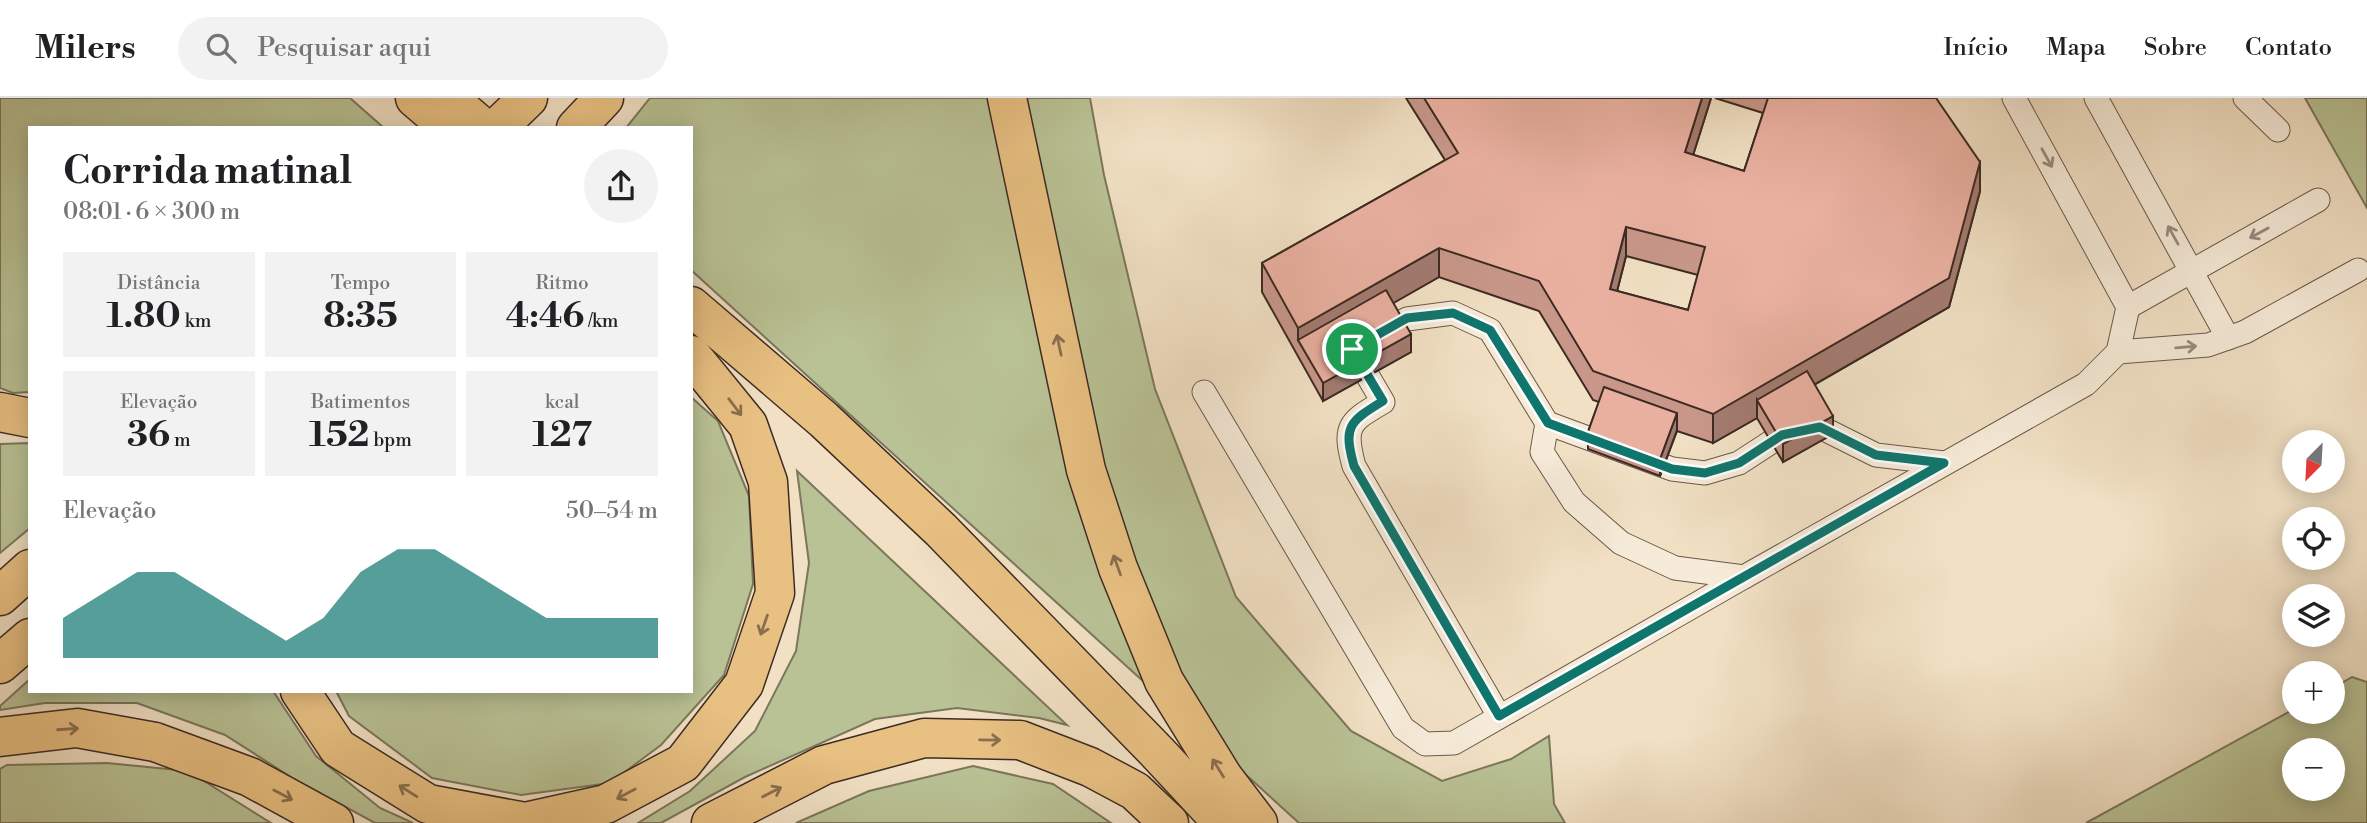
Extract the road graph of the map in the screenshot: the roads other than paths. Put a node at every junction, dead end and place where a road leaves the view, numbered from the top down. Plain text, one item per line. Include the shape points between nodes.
1 (415, 98) edge
2 (448, 98) edge
3 (528, 98) edge
4 (604, 98) edge
5 (1007, 98) edge
6 (2014, 98) edge
7 (2096, 98) edge
8 (2245, 98) edge
9 (448, 126) edge
10 (481, 126) edge
11 (499, 126) edge
12 (578, 126) edge
13 (2278, 130) dead end
14 (2318, 200) dead end
15 (2358, 270) dead end
16 (2193, 271) junction
17 (2128, 307) junction
18 (693, 308) edge
19 (693, 336) edge
20 (2228, 338) junction
21 (2118, 352) junction
22 (693, 357) edge
23 (1204, 392) dead end
24 (0, 412) edge
25 (28, 418) edge
26 (1548, 423) junction
27 (1944, 463) junction
28 (28, 571) edge
29 (1744, 577) junction
30 (0, 596) edge
31 (28, 640) edge
32 (0, 664) edge
33 (301, 693) edge
34 (1499, 716) junction
35 (0, 737) edge
36 (334, 823) edge
37 (711, 823) edge
38 (1169, 823) edge
39 (1196, 823) edge
40 (1223, 823) edge
41 (1258, 823) edge

1 - 9 main road
2 - 10 main road
3 - 11 main road
4 - 12 main road
41 -> 5 main road via 1223,777 1164,681 1118,568 1086,470
6 -> 17 lane
16 -> 7 lane
8 - 13 lane
14 -> 16 lane
15 - 20 lane
16 - 17 lane
16 - 20 lane
17 - 21 lane
18 - 40 main road via 824,420 941,530
19 - 39 main road via 772,403 941,563
21 -> 20 lane via 2208,345
21 - 27 lane via 2086,384
22 -> 33 main road via 748,425 764,470 775,593 744,684 683,763 606,804 525,822 428,804 338,748
23 - 34 lane via 1403,728 1425,744 1454,743
24 - 25 main road
26 - 27 lane via 1672,469 1705,473 1739,463 1782,435 1820,427 1876,455
26 - 29 lane via 1542,452 1574,502 1620,543 1675,568
26 - 34 lane via 1490,330 1453,313 1407,318 1352,349 1383,401 1355,418 1347,441 1354,466
27 - 29 lane
28 - 30 main road
29 - 34 lane
31 - 32 main road
35 -> 36 main road via 77,728 155,742 250,777
37 -> 38 main road via 824,765 924,738 1020,740 1090,767 1135,791

